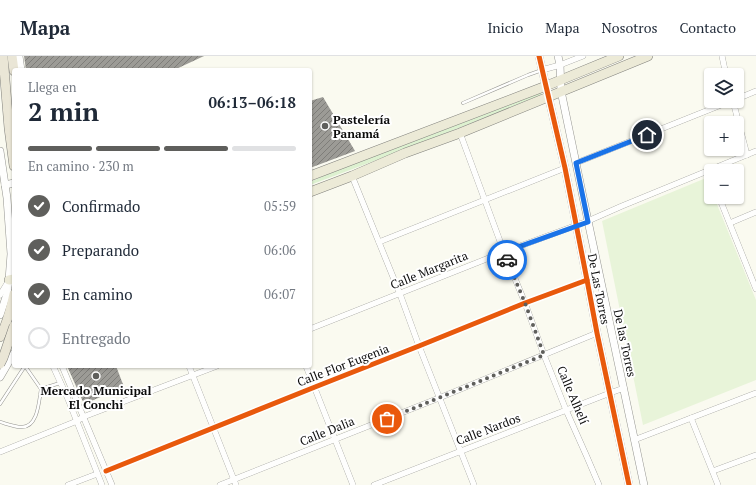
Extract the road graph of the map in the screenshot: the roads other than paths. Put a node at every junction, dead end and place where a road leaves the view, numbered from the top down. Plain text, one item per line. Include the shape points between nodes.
1 (3, 56) edge
2 (12, 56) edge
3 (19, 56) edge
4 (539, 56) edge
5 (558, 56) edge
6 (583, 56) edge
7 (619, 56) edge
8 (648, 56) edge
9 (722, 56) edge
10 (560, 65) junction
11 (14, 68) edge
12 (21, 68) edge
13 (725, 68) edge
14 (542, 70) junction
15 (561, 79) junction
16 (546, 86) junction
17 (561, 91) junction
18 (756, 91) edge
19 (744, 96) edge
20 (548, 97) junction
21 (462, 103) dead end
22 (714, 108) edge
23 (734, 108) edge
24 (460, 133) junction
25 (0, 151) edge
26 (12, 151) edge
27 (756, 151) edge
28 (747, 155) junction
29 (576, 163) junction
30 (729, 164) edge
31 (564, 168) junction
32 (312, 175) edge
33 (352, 176) junction
34 (704, 176) edge
35 (12, 184) edge
36 (2, 186) edge
37 (312, 191) edge
38 (485, 200) junction
39 (722, 204) edge
40 (756, 212) edge
41 (588, 222) junction
42 (730, 223) junction
43 (576, 225) junction
44 (378, 242) junction
45 (504, 252) junction
46 (753, 274) edge
47 (12, 280) edge
48 (587, 280) junction
49 (756, 289) edge
50 (7, 294) edge
51 (400, 294) junction
52 (525, 303) junction
53 (0, 315) edge
54 (312, 328) edge
55 (12, 332) edge
56 (597, 333) junction
57 (0, 337) edge
58 (0, 344) edge
59 (419, 346) junction
60 (12, 353) edge
61 (544, 355) junction
62 (12, 358) edge
63 (0, 364) edge
64 (24, 368) edge
65 (26, 368) edge
66 (54, 368) edge
67 (63, 368) edge
68 (190, 368) edge
69 (212, 368) edge
70 (307, 368) edge
71 (192, 376) junction
72 (0, 377) edge
73 (66, 377) junction
74 (60, 381) junction
75 (315, 387) junction
76 (624, 388) junction
77 (41, 389) junction
78 (610, 393) junction
79 (756, 393) edge
80 (440, 398) junction
81 (0, 404) edge
82 (566, 410) junction
83 (83, 417) junction
84 (691, 418) junction
85 (76, 421) junction
86 (0, 422) edge
87 (213, 428) junction
88 (335, 440) junction
89 (634, 440) junction
90 (461, 451) junction
91 (0, 452) edge
92 (756, 454) edge
93 (106, 471) junction
94 (713, 471) junction
95 (97, 474) junction
96 (235, 482) edge
97 (68, 485) edge
98 (102, 485) edge
99 (112, 485) edge
100 (220, 485) edge
101 (353, 485) edge
102 (374, 485) edge
103 (474, 485) edge
104 (599, 485) edge
105 (629, 485) edge
106 (644, 485) edge
107 (718, 485) edge

1 - 26 highway
2 - 11 highway
3 - 12 street
4 - 14 street, De Las Torres
5 - 10 street, De las Torres
6 - 10 street
7 - 15 main road
8 - 17 main road
9 - 13 street
10 - 14 street
10 - 15 street, De las Torres
14 - 16 street, De Las Torres
14 - 21 lane
15 - 16 main road
15 - 17 street, De las Torres
16 - 20 street, De Las Torres
16 - 32 main road
17 - 20 main road
17 - 29 street, De las Torres
18 - 19 street
20 - 24 main road
20 - 31 street, De Las Torres
22 - 29 street
23 - 28 street
24 - 33 main road
24 - 38 street, Calle Alhelí
25 - 36 street
27 - 28 street, Calle Margarita
28 - 30 street, Calle Margarita
29 - 41 street, De las Torres
31 - 38 street
31 - 43 street, De Las Torres
33 - 37 main road
33 - 44 street
34 - 41 street, Calle Margarita via 622,206
35 - 36 street
36 - 47 street
38 - 44 street
38 - 45 street, Calle Alhelí
39 - 42 street
40 - 42 street
41 - 43 street, Calle Margarita
41 - 76 street, De las Torres
42 - 46 street
43 - 45 street, Calle Margarita
43 - 48 street, De Las Torres
44 - 51 street
45 - 51 street, Calle Margarita
45 - 52 street, Calle Alhelí
46 - 49 street
47 - 50 street
48 - 52 street, Calle Flor Eugenia
48 - 56 street, De Las Torres
50 - 53 street
50 - 57 highway via 10,310
51 - 54 street, Calle Margarita
51 - 59 street
52 - 59 street, Calle Flor Eugenia
52 - 61 street, Calle Alhelí
55 - 63 highway, bridge
56 - 61 street, Calle Dalia
56 - 78 street, De Las Torres
58 - 60 street
59 - 75 street, Calle Flor Eugenia
59 - 80 street
61 - 80 street, Calle Dalia
61 - 82 street, Calle Alhelí
62 - 72 street
64 - 81 lane
65 - 77 lane
66 - 74 street
67 - 73 street
68 - 71 street
69 - 71 street
70 - 75 street
71 - 83 street
71 - 87 street
73 - 74 street
73 - 83 street
74 - 77 lane
74 - 85 street
75 - 87 street, Calle Flor Eugenia
75 - 88 street
76 - 78 street, De las Torres
76 - 89 street, De las Torres
77 - 86 lane via 33,423 21,427
78 - 82 street, Calle Nardos
78 - 105 street, De Las Torres
79 - 84 street
80 - 88 street, Calle Dalia
80 - 90 street
82 - 90 street, Calle Nardos
82 - 104 street, Calle Alhelí
83 - 85 street
83 - 93 street
84 - 89 street
84 - 94 street
85 - 91 street
85 - 95 street
87 - 93 street, Calle Flor Eugenia
87 - 96 street
88 - 96 street, Calle Dalia
88 - 101 street
89 - 106 street, De las Torres
90 - 102 street, Calle Nardos
90 - 103 street
92 - 94 street
93 - 99 street
94 - 107 street
95 - 97 street
95 - 98 street
96 - 100 street, Calle Dalia

